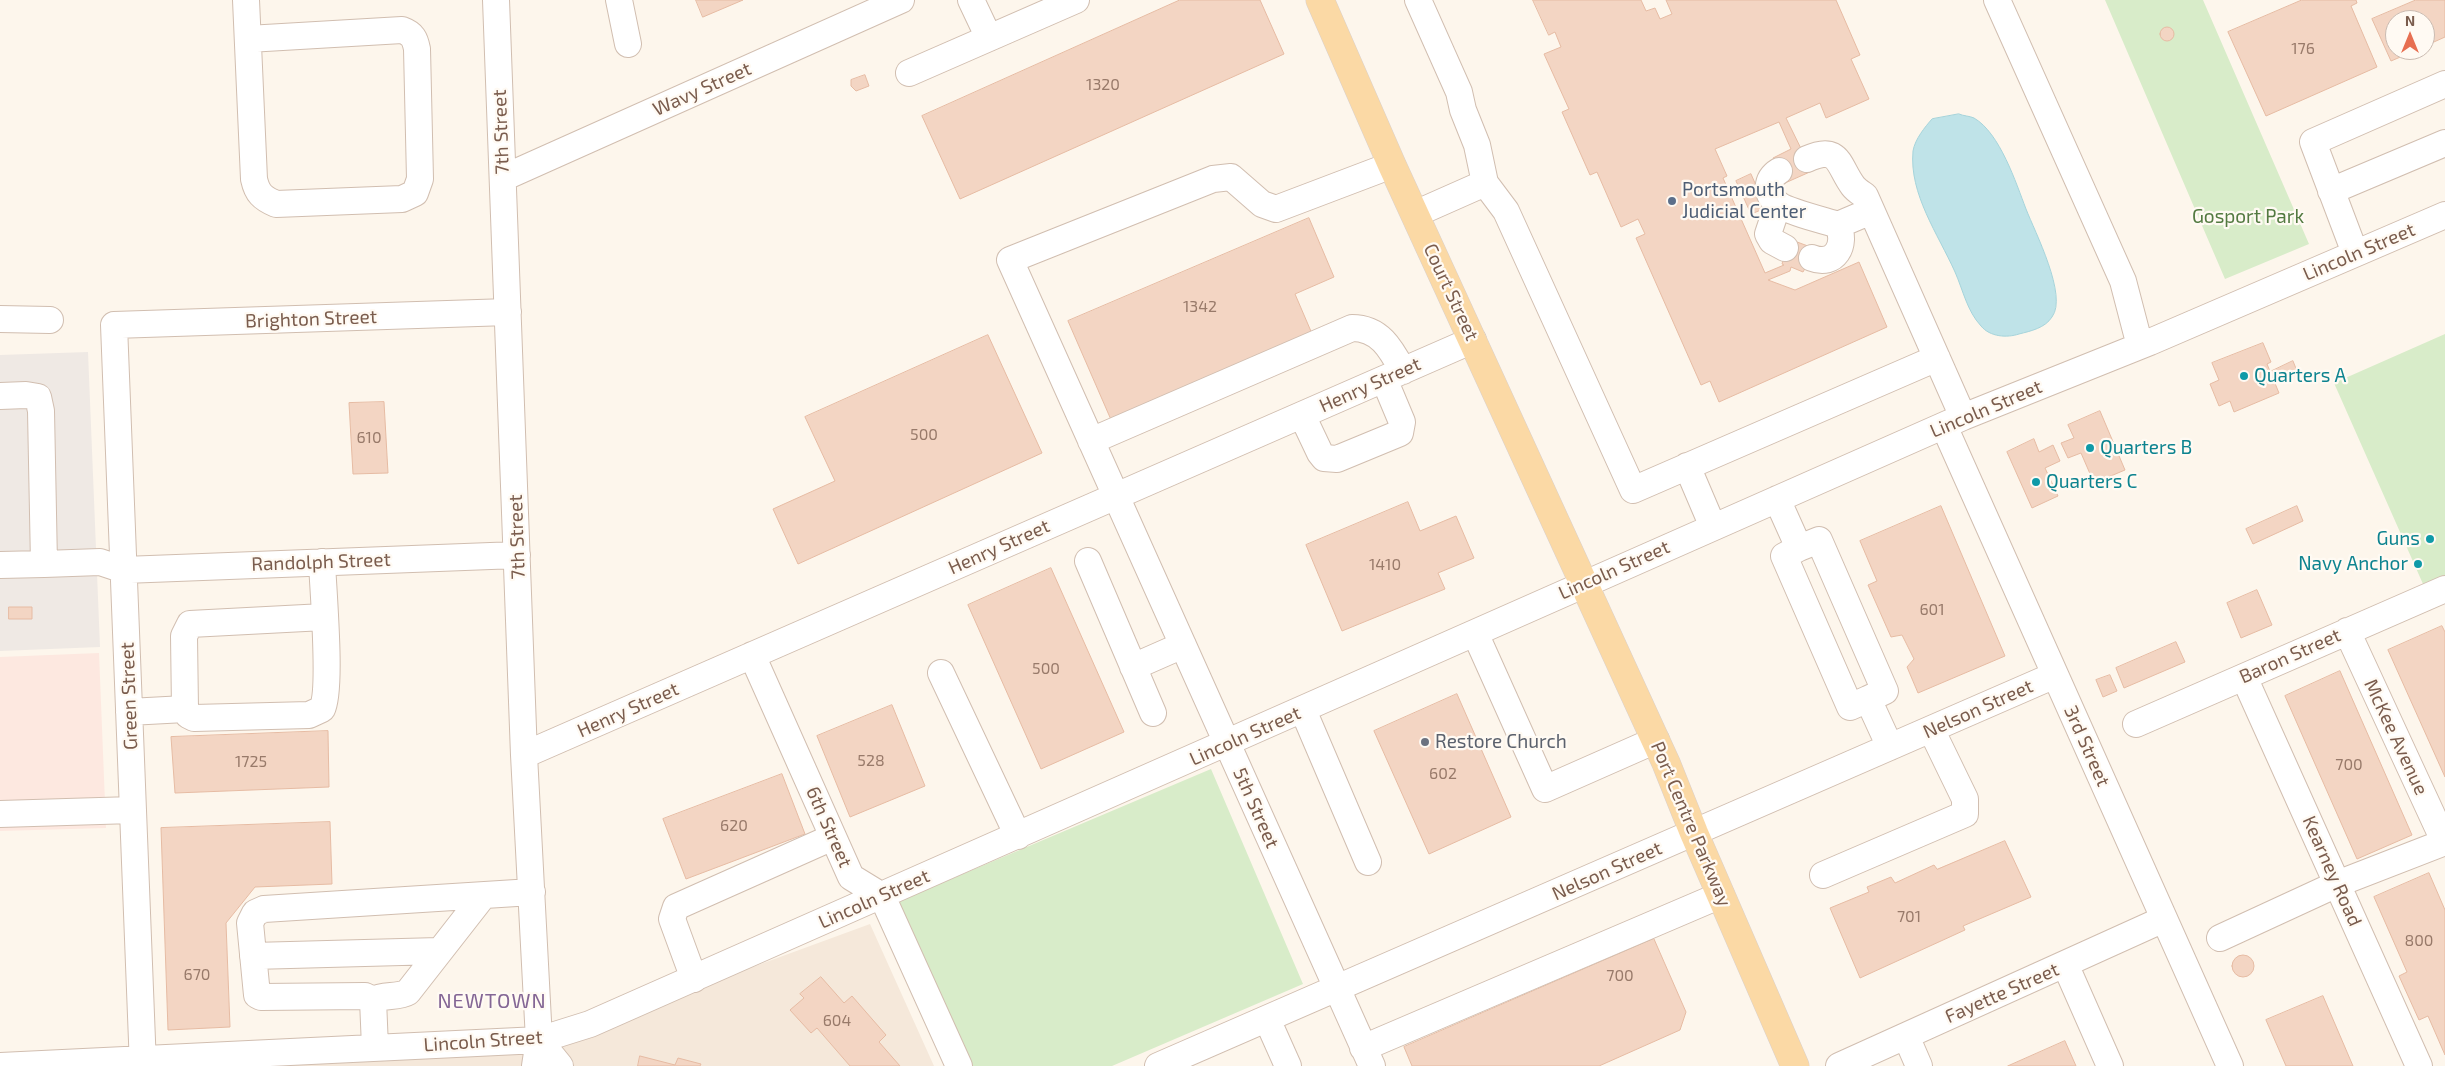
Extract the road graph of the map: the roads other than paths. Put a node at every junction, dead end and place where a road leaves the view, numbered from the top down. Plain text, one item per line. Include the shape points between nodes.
1 (246, 0) edge
2 (496, 0) edge
3 (619, 0) edge
4 (901, 0) edge
5 (970, 0) edge
6 (1076, 0) edge
7 (1320, 0) edge
8 (1418, 0) edge
9 (1997, 0) edge
10 (989, 38) junction
11 (248, 39) junction
12 (628, 44) dead end
13 (909, 73) dead end
14 (2445, 84) edge
15 (2445, 143) edge
16 (1807, 159) dead end
17 (1392, 165) junction
18 (1779, 171) dead end
19 (503, 178) junction
20 (1485, 183) junction
21 (2331, 191) junction
22 (1778, 204) junction
23 (1871, 211) junction
24 (1415, 214) junction
25 (2445, 215) edge
26 (1838, 225) junction
27 (1785, 248) dead end
28 (2355, 253) junction
29 (1812, 258) dead end
30 (508, 312) junction
31 (0, 318) edge
32 (50, 320) dead end
33 (114, 325) joint
34 (1473, 340) junction
35 (2140, 346) junction
36 (1937, 358) junction
37 (1394, 375) junction
38 (0, 396) edge
39 (1302, 415) junction
40 (1953, 422) junction
41 (1091, 441) junction
42 (1687, 466) junction
43 (1116, 496) junction
44 (1777, 499) junction
45 (1713, 527) junction
46 (1800, 548) junction
47 (517, 555) junction
48 (1088, 561) dead end
49 (322, 562) junction
50 (44, 564) junction
51 (0, 565) edge
52 (124, 570) junction
53 (1585, 584) junction
54 (2445, 589) edge
55 (324, 617) junction
56 (2347, 631) junction
57 (1475, 633) junction
58 (1183, 645) junction
59 (752, 655) junction
60 (1134, 667) junction
61 (941, 673) dead end
62 (2055, 675) junction
63 (2244, 677) junction
64 (1868, 699) junction
65 (185, 709) junction
66 (1303, 710) junction
67 (129, 712) junction
68 (1153, 713) dead end
69 (2136, 724) dead end
70 (1931, 729) junction
71 (1656, 740) junction
72 (1227, 744) junction
73 (1890, 747) junction
74 (524, 755) junction
75 (133, 810) junction
76 (0, 814) edge
77 (1694, 833) junction
78 (1018, 836) junction
79 (833, 837) junction
80 (2445, 843) edge
81 (1368, 862) dead end
82 (1823, 875) dead end
83 (2337, 884) junction
84 (532, 892) junction
85 (1721, 895) junction
86 (483, 896) junction
87 (882, 896) junction
88 (2164, 919) junction
89 (2220, 938) dead end
90 (439, 951) junction
91 (253, 956) junction
92 (2065, 964) junction
93 (694, 979) junction
94 (1337, 988) junction
95 (372, 1000) junction
96 (1267, 1019) junction
97 (1906, 1036) junction
98 (538, 1040) junction
99 (375, 1047) junction
100 (1368, 1057) edge
101 (143, 1063) edge
102 (0, 1066) edge
103 (535, 1066) edge
104 (560, 1066) edge
105 (959, 1066) edge
106 (1158, 1066) edge
107 (1288, 1066) edge
108 (1795, 1066) edge
109 (1839, 1066) edge
110 (1919, 1066) edge
111 (2110, 1066) edge
112 (2230, 1066) edge
113 (2419, 1066) edge

1 - 11 street
2 - 19 street, 7th Street
3 - 12 street
4 - 19 street, Wavy Street
5 - 10 street
6 - 10 street
7 - 17 main road, Court Street
8 - 20 street via 1459,92 1462,110 1478,145
9 - 35 street via 2123,281
10 - 13 street
11 - 11 street via 254,179 256,190 264,199 276,204 402,199 415,193 420,179 417,49 410,33 402,30
14 - 21 street via 2313,142
15 - 21 street
16 - 23 street, 3rd Street via 1825,154 1837,158 1853,186 1865,196
17 - 24 main road, Court Street
17 - 41 street, 5th Street via 1276,209 1262,204 1231,177 1213,179 1010,260
18 - 22 street via 1770,177 1768,184 1769,192
19 - 30 street, 7th Street
20 - 24 street
20 - 42 street via 1506,211 1633,490
21 - 28 street
22 - 26 street
22 - 27 street via 1768,234
23 - 26 street
23 - 36 street, 3rd Street
24 - 34 main road, Court Street
25 - 28 street, Lincoln Street
26 - 29 street via 1842,237 1833,258 1826,261
28 - 35 street, Lincoln Street
30 - 33 street, Brighton Street
30 - 47 street, 7th Street
31 - 32 street
33 - 52 street, Green Street
34 - 37 street, Henry Street
34 - 53 main road, Court Street
35 - 40 street, Lincoln Street
36 - 40 street, 3rd Street
36 - 42 street
37 - 39 street, Henry Street
37 - 39 street via 1402,422 1400,433 1337,459 1329,459 1320,452
37 - 41 street via 1388,344 1375,334 1352,328
38 - 50 street via 38,397
39 - 43 street, Henry Street
40 - 44 street, Lincoln Street
40 - 62 street, 3rd Street
41 - 43 street, 5th Street
42 - 45 street
43 - 58 street, 5th Street
43 - 59 street, Henry Street
44 - 45 street, Lincoln Street
44 - 46 street
45 - 53 street, Lincoln Street
46 - 64 street via 1784,556 1850,707
46 - 64 street via 1819,540 1885,690
47 - 49 street, Randolph Street
47 - 74 street, 7th Street
48 - 60 street
49 - 52 street, Randolph Street
49 - 55 street
50 - 51 street
50 - 52 street via 100,562
52 - 67 street, Green Street
53 - 57 street, Lincoln Street
53 - 71 main road, Port Centre Parkway
54 - 56 street, Baron Street
55 - 65 street via 190,624 184,636
55 - 65 street via 327,694 322,709 316,713 194,718
56 - 63 street, Baron Street
56 - 80 street, McKee Avenue
57 - 66 street, Lincoln Street
57 - 71 street via 1545,789
58 - 60 street
58 - 72 street, 5th Street
59 - 74 street, Henry Street
59 - 79 street, 6th Street
60 - 68 street
61 - 78 street
62 - 70 street, Nelson Street
62 - 88 street, 3rd Street
63 - 69 street, Baron Street
63 - 83 street, Kearney Road
64 - 73 street
65 - 67 street
66 - 72 street, Lincoln Street
66 - 81 street
67 - 75 street, Green Street
70 - 73 street, Nelson Street
70 - 82 street via 1966,799 1966,814
71 - 77 main road, Port Centre Parkway
72 - 78 street, Lincoln Street
72 - 94 street, 5th Street
73 - 77 street, Nelson Street
74 - 84 street, 7th Street
75 - 76 street
75 - 101 street, Green Street
77 - 85 main road, Port Centre Parkway
77 - 94 street, Nelson Street
78 - 87 street, Lincoln Street
79 - 87 street, 6th Street via 851,877
79 - 93 street via 676,907 672,919
80 - 83 street
83 - 89 street
83 - 113 street, Kearney Road
84 - 86 street
84 - 98 street, 7th Street
85 - 100 street
85 - 108 main road, Port Centre Parkway
86 - 90 street
86 - 91 street via 264,909 255,913 250,923
87 - 93 street, Lincoln Street
87 - 105 street
88 - 92 street, Fayette Street
88 - 112 street, 3rd Street
90 - 91 street
90 - 95 street via 408,992
91 - 95 street via 255,990 261,997 365,996
92 - 97 street, Fayette Street
92 - 111 street
93 - 98 street, Lincoln Street via 590,1024
94 - 96 street, Nelson Street
94 - 100 street, 5th Street
95 - 99 street
96 - 106 street, Nelson Street
96 - 107 street
97 - 109 street, Fayette Street
97 - 110 street
98 - 99 street, Lincoln Street
98 - 103 street, 7th Street
98 - 104 street
99 - 101 street, Lincoln Street
101 - 102 street, Lincoln Street

